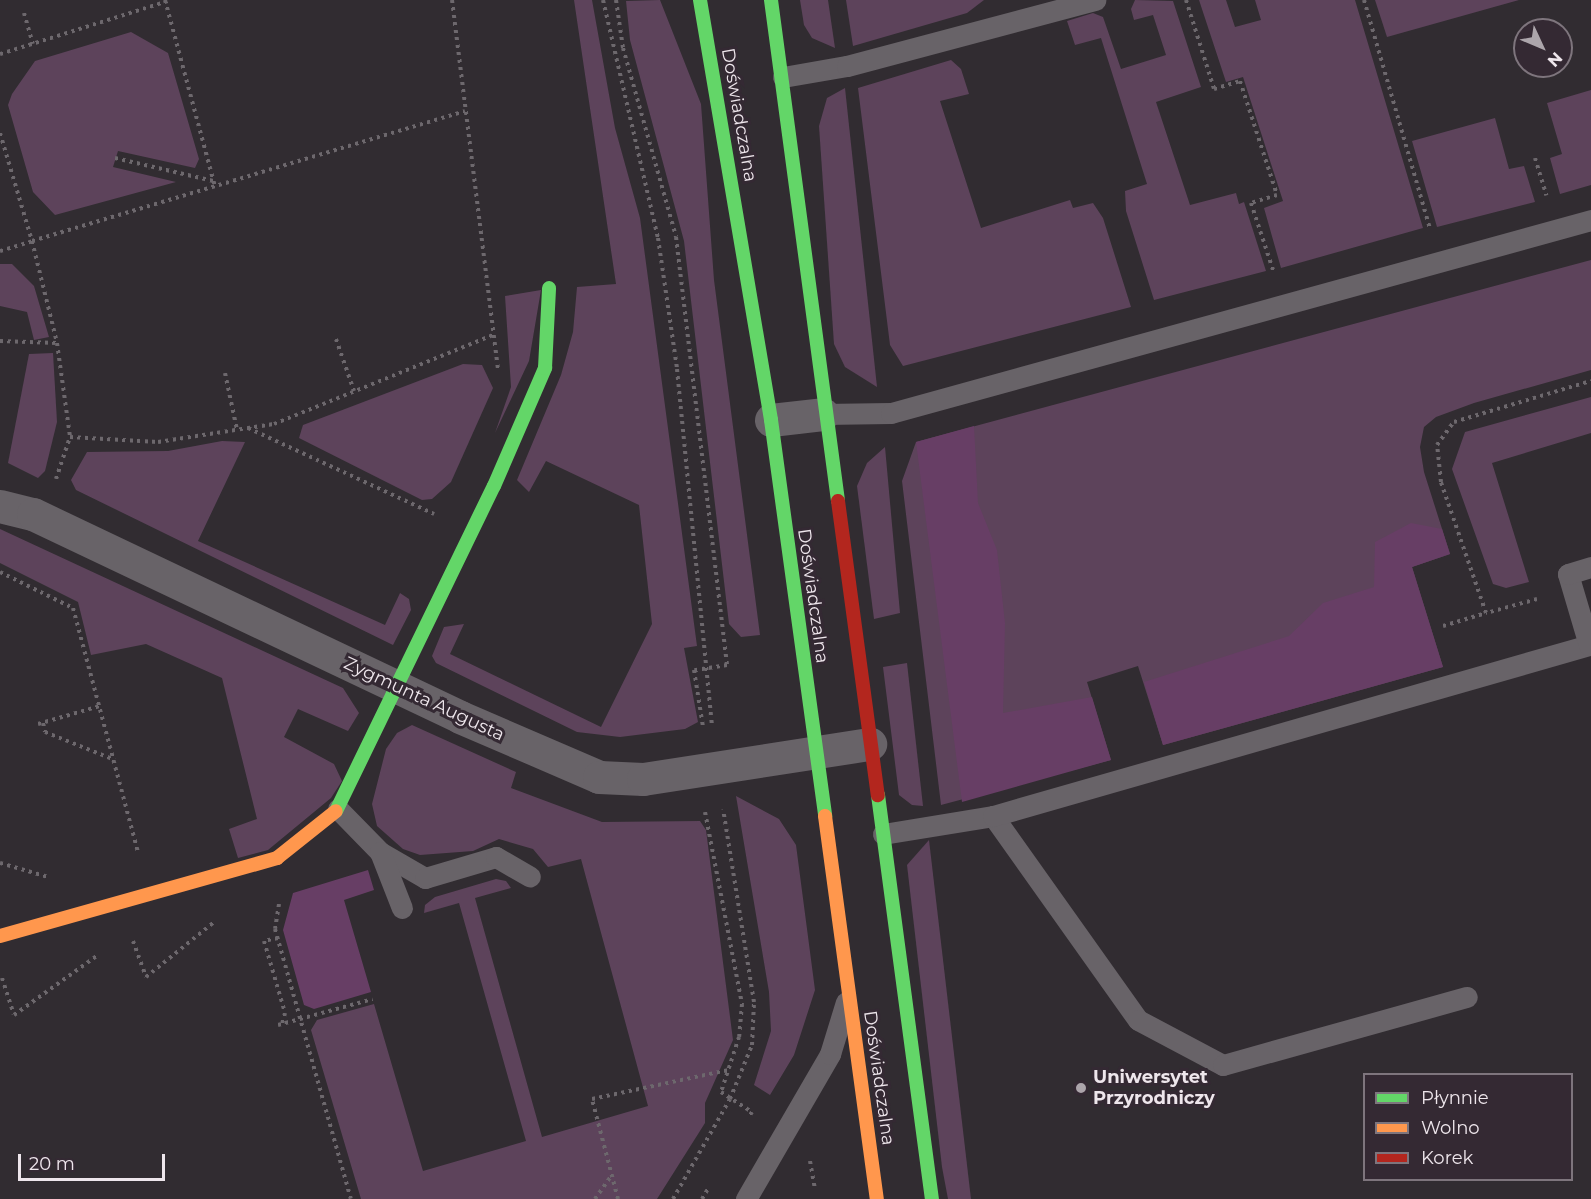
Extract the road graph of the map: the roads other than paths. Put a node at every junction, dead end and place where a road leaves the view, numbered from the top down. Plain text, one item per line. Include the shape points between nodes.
1 (700, 0) edge
2 (771, 0) edge
3 (1095, 0) edge
4 (783, 77) junction
5 (1591, 220) edge
6 (549, 288) dead end
7 (823, 414) junction
8 (771, 420) junction
9 (0, 506) edge
10 (1591, 567) edge
11 (396, 687) junction
12 (870, 744) junction
13 (818, 751) junction
14 (338, 809) junction
15 (993, 816) junction
16 (883, 834) junction
17 (380, 852) junction
18 (530, 877) dead end
19 (402, 908) dead end
20 (0, 936) edge
21 (849, 990) junction
22 (1467, 997) dead end
23 (746, 1199) edge
24 (877, 1199) edge
25 (932, 1199) edge

1 - 8 street, Doświadczalna
2 - 4 street, Doświadczalna
3 - 4 lane via 914,50
4 - 7 street, Doświadczalna
5 - 7 lane via 891,413
6 - 11 street via 545,368
7 - 8 street
7 - 12 street, Doświadczalna
8 - 13 street, Doświadczalna
9 - 11 street, Zygmunta Augusta via 33,514
10 - 15 lane via 1568,574 1589,645
11 - 13 street, Zygmunta Augusta via 599,777 643,779
11 - 14 street
12 - 13 street, Zygmunta Augusta
12 - 16 street, Doświadczalna
13 - 21 street, Doświadczalna
14 - 17 lane
14 - 20 street via 277,858
15 - 16 lane
15 - 22 lane via 1138,1020 1223,1065
16 - 25 street, Doświadczalna
17 - 18 lane via 425,878 496,857
17 - 19 lane
21 - 23 lane via 830,1054
21 - 24 street, Doświadczalna

